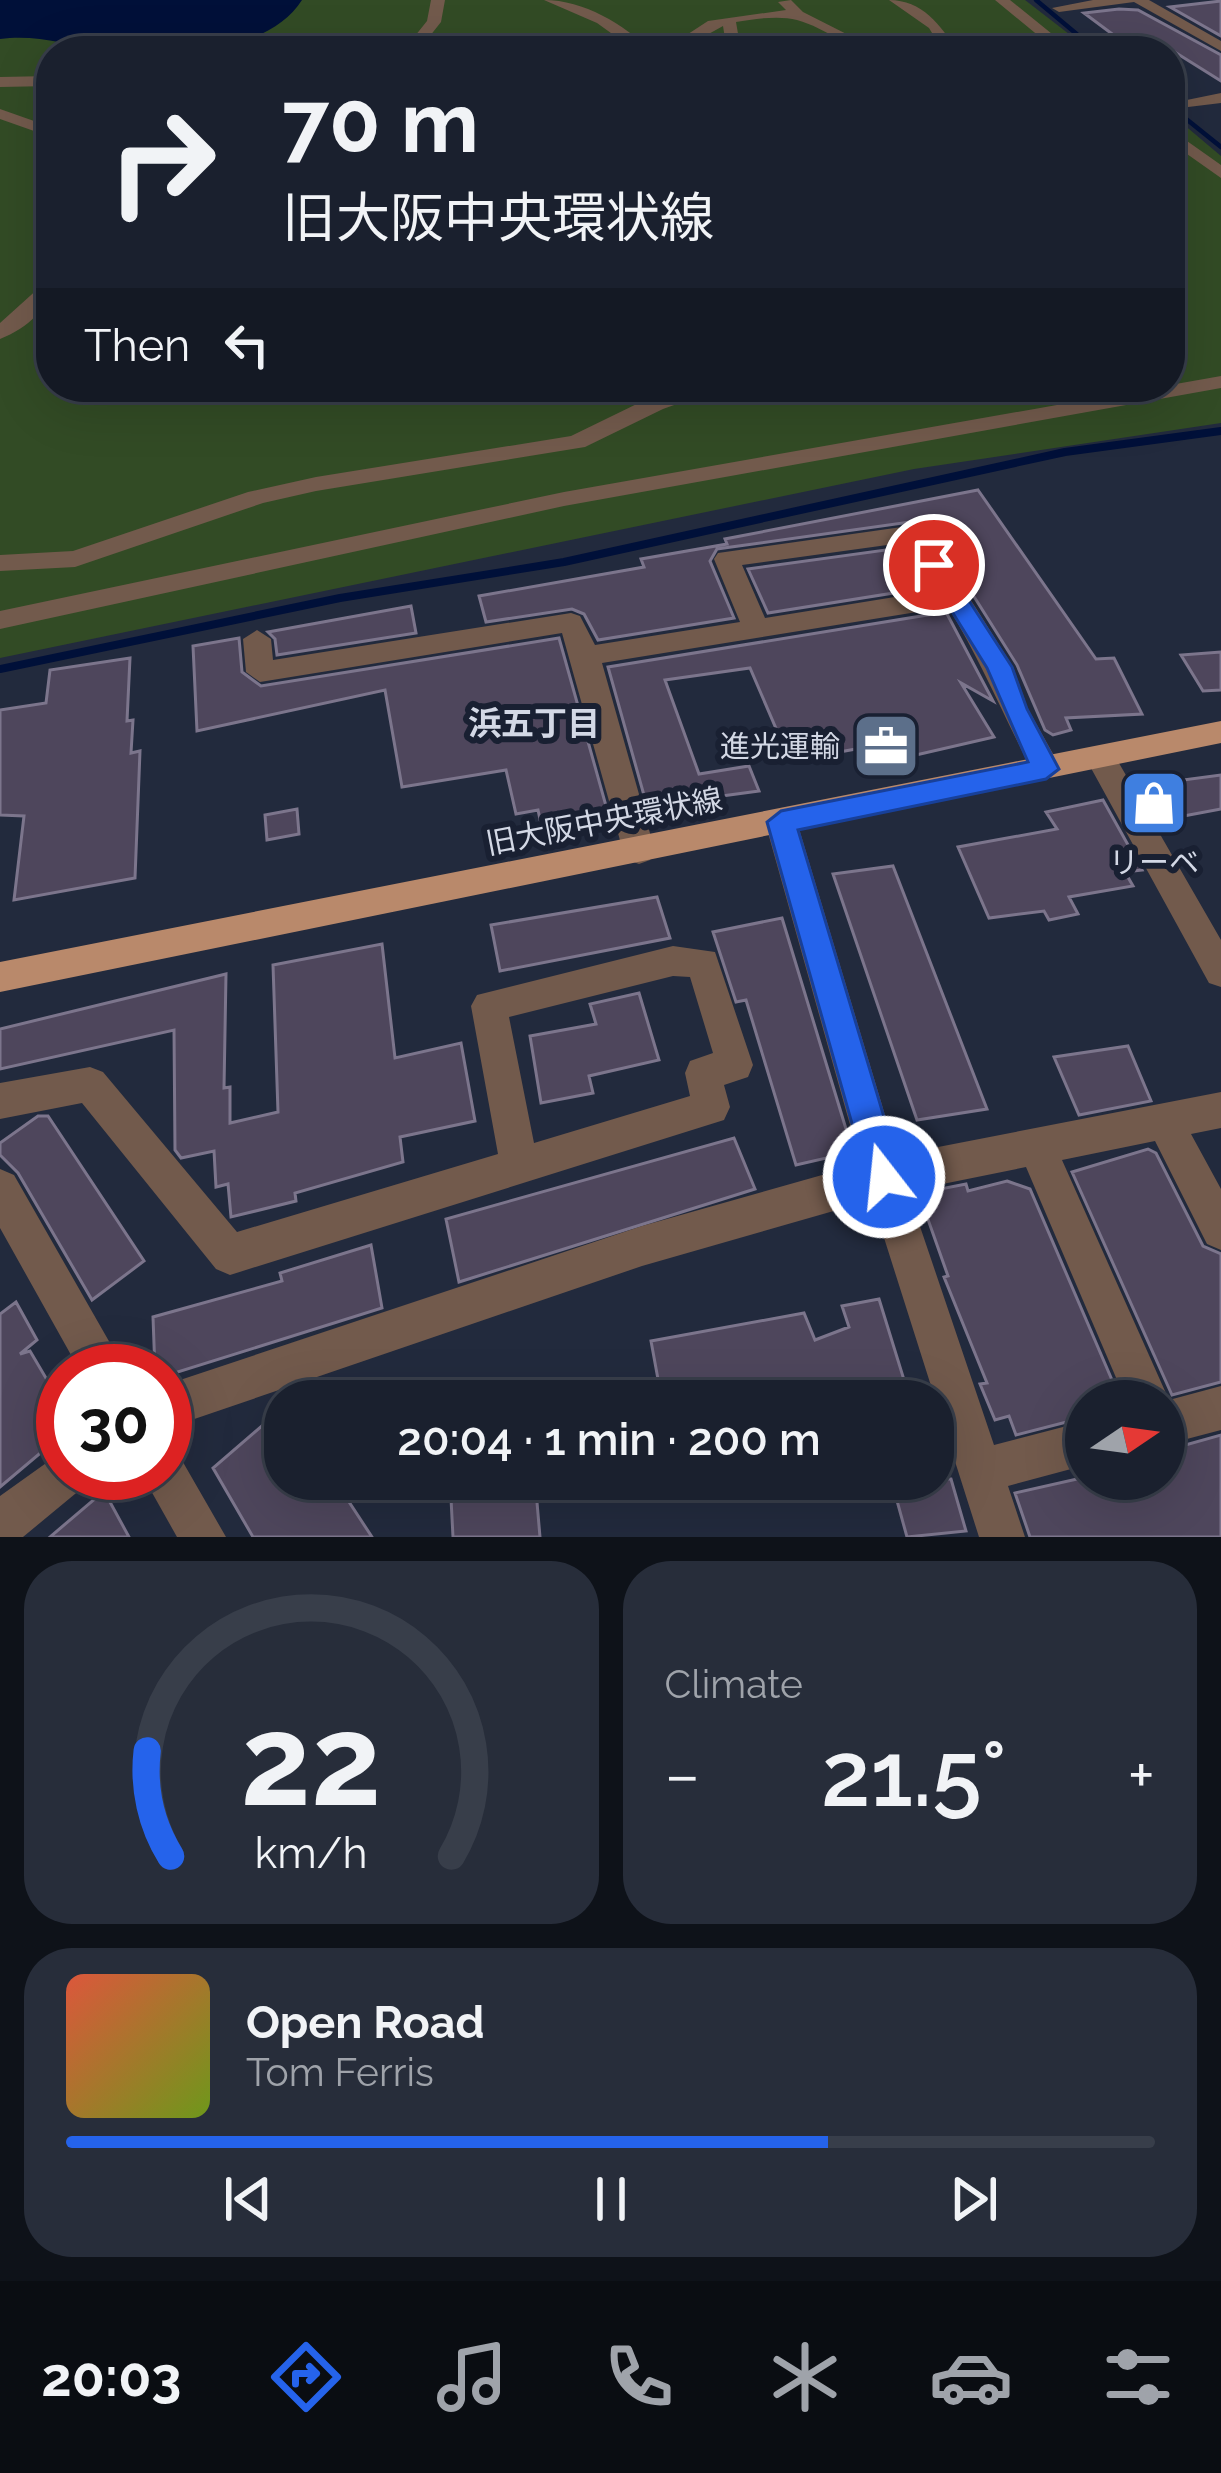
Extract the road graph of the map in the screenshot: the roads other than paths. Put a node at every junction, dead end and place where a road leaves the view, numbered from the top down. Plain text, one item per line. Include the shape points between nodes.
1 (438, 0) edge
2 (550, 0) edge
3 (783, 0) edge
4 (896, 0) edge
5 (1002, 0) edge
6 (1127, 0) edge
7 (1139, 0) edge
8 (1059, 8) dead end
9 (736, 12) edge
10 (798, 15) junction
11 (422, 36) edge
12 (624, 36) edge
13 (691, 36) edge
14 (842, 36) edge
15 (941, 36) edge
16 (1047, 36) edge
17 (1221, 47) edge
18 (36, 81) edge
19 (0, 82) edge
20 (1221, 98) edge
21 (1185, 103) edge
22 (0, 114) edge
23 (36, 127) edge
24 (1185, 145) edge
25 (1221, 173) edge
26 (36, 304) edge
27 (0, 333) edge
28 (1221, 382) edge
29 (1185, 388) edge
30 (662, 402) edge
31 (1109, 402) edge
32 (0, 563) edge
33 (952, 597) junction
34 (0, 620) edge
35 (756, 629) junction
36 (257, 639) dead end
37 (586, 656) junction
38 (1221, 732) edge
39 (1100, 759) junction
40 (1046, 769) junction
41 (781, 822) junction
42 (639, 851) junction
43 (1221, 971) edge
44 (0, 977) edge
45 (0, 1101) edge
46 (1221, 1110) edge
47 (1164, 1120) junction
48 (1036, 1146) junction
49 (519, 1166) junction
50 (884, 1177) junction
51 (0, 1189) edge
52 (1221, 1230) edge
53 (89, 1344) edge
54 (1139, 1380) edge
55 (192, 1398) edge
56 (1221, 1408) edge
57 (1185, 1417) edge
58 (1065, 1449) edge
59 (980, 1471) junction
60 (36, 1497) edge
61 (180, 1500) edge
62 (0, 1526) edge
63 (203, 1537) edge
64 (1002, 1537) edge

1 - 11 street
2 - 12 street
3 - 10 street
4 - 15 street
5 - 16 street
6 - 8 street
7 - 17 street
9 - 10 street
9 - 13 street
10 - 14 street
18 - 19 street
20 - 21 street
22 - 23 street
24 - 25 street
26 - 27 street
28 - 29 street
30 - 32 street via 578,442 316,484 75,559
31 - 34 street via 564,499
33 - 35 street
33 - 35 street via 916,532 727,559
33 - 40 street via 999,667
35 - 37 street
36 - 37 street via 260,672 571,622
37 - 42 street
38 - 39 main road, 旧大阪中央環状線
39 - 40 main road, 旧大阪中央環状線
39 - 43 street
40 - 41 main road, 旧大阪中央環状線
41 - 42 main road, 旧大阪中央環状線
41 - 50 street
42 - 44 main road, 旧大阪中央環状線
45 - 49 street via 90,1084 230,1255
46 - 47 street
47 - 48 street
47 - 52 street
48 - 50 street
48 - 54 street
49 - 49 street via 710,1107 703,1073 735,1065 704,963 673,961 489,1006
50 - 55 street via 642,1246
50 - 59 street
51 - 53 street
56 - 57 street
58 - 59 street
59 - 64 street
60 - 62 street
61 - 63 street

